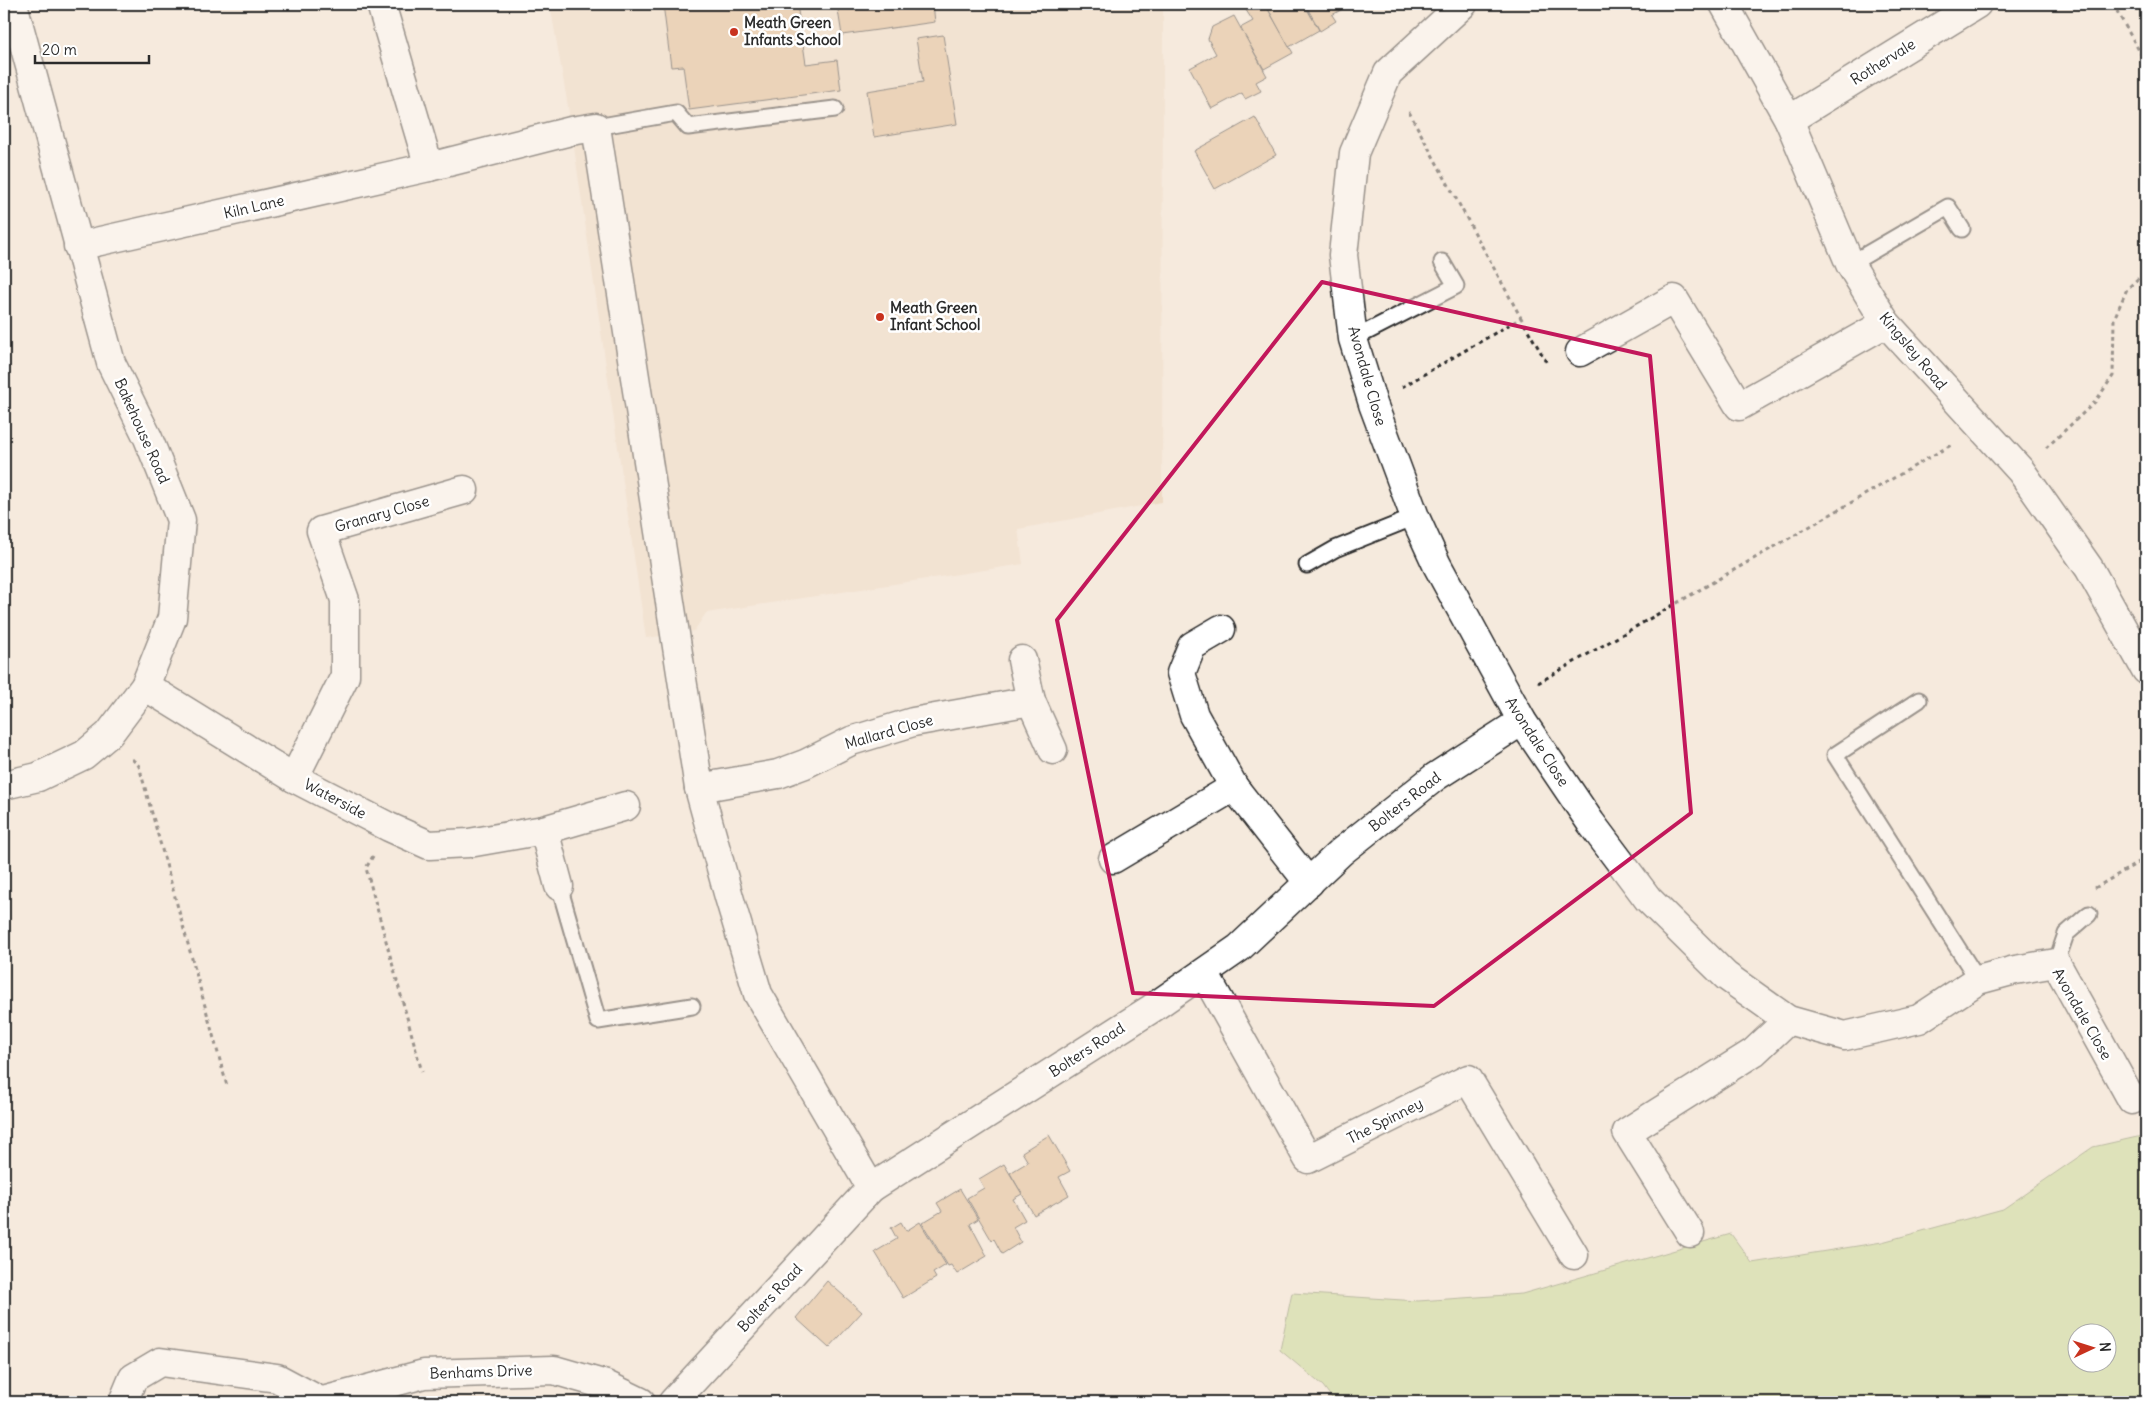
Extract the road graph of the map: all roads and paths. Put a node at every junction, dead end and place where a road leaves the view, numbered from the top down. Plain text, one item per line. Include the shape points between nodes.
1 (12, 4) edge
2 (381, 4) edge
3 (1462, 4) edge
4 (1724, 4) edge
5 (1976, 4) edge
6 (2113, 4) edge
7 (2146, 63) edge
8 (1388, 74) junction
9 (835, 108) dead end
10 (1789, 120) junction
11 (583, 129) junction
12 (429, 167) junction
13 (1962, 229) dead end
14 (78, 246) junction
15 (1442, 262) dead end
16 (1850, 264) junction
17 (2146, 271) edge
18 (1521, 318) junction
19 (1886, 323) junction
20 (1353, 339) junction
21 (1580, 352) joint
22 (1373, 404) junction
23 (1982, 427) junction
24 (2022, 471) junction
25 (464, 490) dead end
26 (1415, 517) junction
27 (1307, 565) dead end
28 (1222, 629) dead end
29 (2137, 635) edge
30 (1022, 660) dead end
31 (2146, 670) edge
32 (145, 686) junction
33 (1919, 700) dead end
34 (1031, 701) junction
35 (1516, 710) junction
36 (109, 734) junction
37 (1053, 750) dead end
38 (294, 778) junction
39 (4, 785) edge
40 (1234, 787) junction
41 (700, 788) junction
42 (626, 806) dead end
43 (389, 827) junction
44 (544, 830) junction
45 (2146, 858) edge
46 (1112, 859) dead end
47 (1309, 883) junction
48 (559, 886) joint
49 (2089, 914) joint
50 (2056, 963) junction
51 (1204, 973) junction
52 (1978, 980) junction
53 (692, 1006) dead end
54 (1788, 1020) junction
55 (422, 1072) dead end
56 (227, 1086) dead end
57 (2132, 1100) dead end
58 (871, 1188) junction
59 (1690, 1233) dead end
60 (1574, 1255) dead end
61 (123, 1402) edge
62 (319, 1402) edge
63 (641, 1402) edge
64 (673, 1402) edge

1 - 14 street, Bakehouse Road
2 - 12 street
3 - 8 street, Avondale Close
4 - 10 street, Kingsley Road
5 - 10 street, Rothervale
6 - 7 path
8 - 18 path
8 - 20 street, Avondale Close via 1354,153 1343,255
9 - 11 lane via 688,127 676,113
10 - 16 street, Kingsley Road
11 - 12 street, Kiln Lane
11 - 41 street
12 - 14 street, Kiln Lane
13 - 16 lane via 1948,207
14 - 32 street, Bakehouse Road via 111,362 148,438 181,520 172,618
15 - 20 lane via 1456,286
16 - 19 street, Kingsley Road
17 - 24 path via 2127,289 2114,320 2112,376 2095,402
18 - 21 path via 1550,369
18 - 22 path
19 - 21 street via 1739,406 1674,299
19 - 23 street, Kingsley Road via 1934,379
20 - 22 street, Avondale Close
22 - 26 street, Avondale Close
23 - 24 street, Kingsley Road
23 - 35 path
24 - 29 street, Kingsley Road
25 - 38 street, Granary Close via 321,531 345,600 345,676
26 - 27 lane via 1334,549
26 - 35 street, Avondale Close via 1437,565
28 - 40 street via 1192,646 1181,673 1194,715
29 - 31 street, Kingsley Road
30 - 34 street
32 - 36 street, Bakehouse Road
32 - 38 street, Waterside
33 - 52 lane via 1835,754
34 - 37 street
34 - 41 street, Mallard Close via 912,722 851,741 778,774
35 - 47 street, Bolters Road via 1341,852
35 - 54 street, Avondale Close via 1591,824 1648,899 1726,976
36 - 39 street, Bakehouse Road via 84,755 38,777
36 - 56 path via 139,766
38 - 43 street, Waterside
40 - 46 street
40 - 47 street
41 - 58 street via 758,994
42 - 44 street, Waterside
43 - 44 street, Waterside via 429,844 468,843
43 - 55 path via 366,868
44 - 48 street
45 - 49 path via 2079,898
47 - 51 street, Bolters Road via 1239,948
48 - 53 lane via 598,1020
49 - 50 lane via 2066,934
50 - 52 street, Avondale Close
50 - 57 street, Avondale Close
51 - 58 street, Bolters Road
51 - 60 street, The Spinney via 1308,1159 1468,1079
52 - 54 street, Avondale Close via 1919,1019 1845,1036
54 - 59 street via 1754,1052 1627,1132
58 - 64 street, Bolters Road
61 - 62 street via 133,1378 160,1362 278,1378
62 - 63 street, Benhams Drive via 424,1374 554,1370 606,1385

